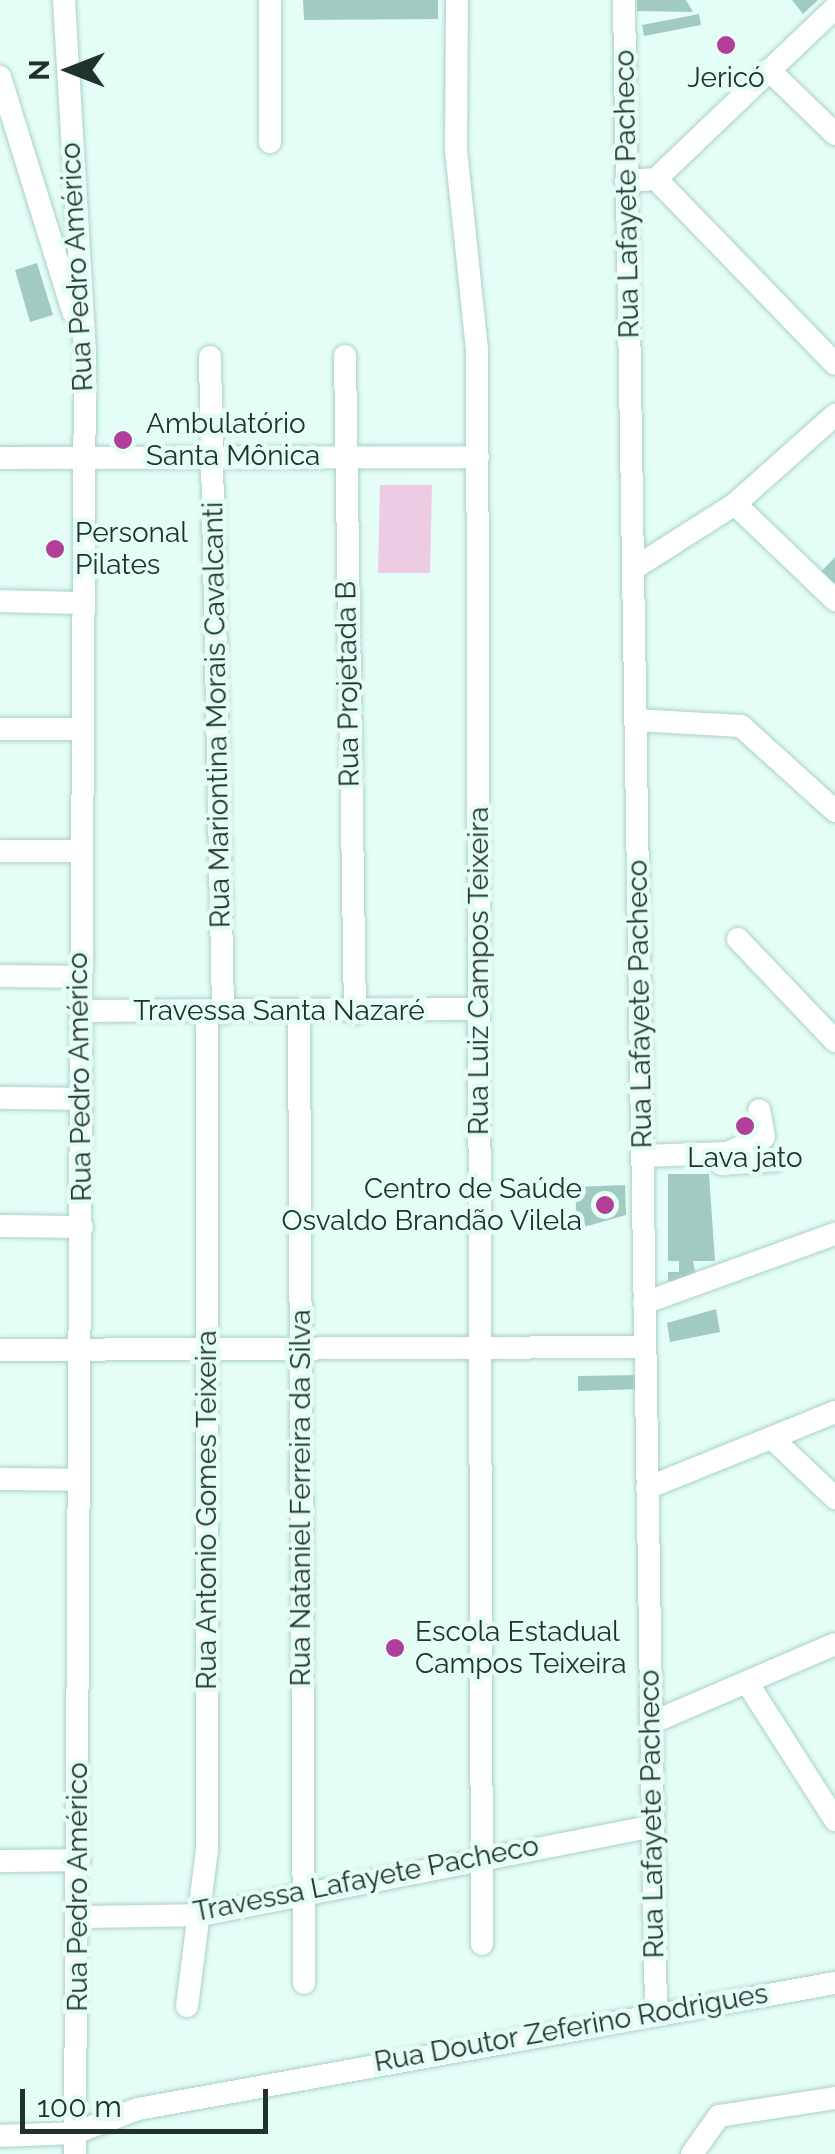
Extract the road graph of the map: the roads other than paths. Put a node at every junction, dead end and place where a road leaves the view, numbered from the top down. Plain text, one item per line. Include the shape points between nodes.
1 (64, 0) edge
2 (270, 0) edge
3 (458, 0) edge
4 (624, 0) edge
5 (835, 8) edge
6 (769, 70) junction
7 (0, 76) edge
8 (835, 134) edge
9 (270, 142) dead end
10 (656, 179) junction
11 (626, 181) junction
12 (84, 350) junction
13 (345, 356) dead end
14 (210, 357) dead end
15 (835, 364) edge
16 (835, 415) edge
17 (478, 457) junction
18 (0, 458) edge
19 (84, 460) junction
20 (344, 460) junction
21 (213, 461) junction
22 (735, 504) junction
23 (633, 569) junction
24 (835, 600) edge
25 (0, 601) edge
26 (78, 604) junction
27 (635, 720) junction
28 (0, 728) edge
29 (78, 730) junction
30 (835, 810) edge
31 (0, 851) edge
32 (82, 851) junction
33 (738, 939) dead end
34 (0, 976) edge
35 (78, 977) junction
36 (479, 1009) junction
37 (80, 1011) junction
38 (215, 1013) junction
39 (299, 1013) junction
40 (355, 1013) junction
41 (835, 1041) edge
42 (0, 1098) edge
43 (81, 1100) junction
44 (758, 1110) dead end
45 (776, 1160) dead end
46 (642, 1162) junction
47 (0, 1226) edge
48 (82, 1227) junction
49 (835, 1234) edge
50 (644, 1302) junction
51 (645, 1347) junction
52 (0, 1350) edge
53 (80, 1350) junction
54 (480, 1350) junction
55 (207, 1354) junction
56 (300, 1354) junction
57 (835, 1412) edge
58 (773, 1438) junction
59 (0, 1479) edge
60 (79, 1480) junction
61 (647, 1488) junction
62 (835, 1498) edge
63 (835, 1644) edge
64 (750, 1687) junction
65 (651, 1723) junction
66 (835, 1820) edge
67 (653, 1826) junction
68 (482, 1855) junction
69 (79, 1860) junction
70 (0, 1861) edge
71 (303, 1892) junction
72 (200, 1915) junction
73 (78, 1917) junction
74 (482, 1944) dead end
75 (304, 1983) dead end
76 (835, 1983) edge
77 (188, 2006) dead end
78 (656, 2009) junction
79 (835, 2098) edge
80 (0, 2136) edge
81 (75, 2143) edge
82 (692, 2154) edge

1 - 12 street, Rua Pedro Américo
2 - 9 street
3 - 17 street, Rua Luiz Campos Teixeira via 456,150
4 - 11 street, Rua Lafayete Pacheco
5 - 6 street
6 - 8 street
6 - 10 street
7 - 12 street
10 - 11 street
10 - 15 street
11 - 23 street, Rua Lafayete Pacheco
12 - 19 street, Rua Pedro Américo
13 - 20 street, Rua Projetada B
14 - 21 street, Rua Mariontina Morais Cavalcanti
16 - 22 street
17 - 20 street
17 - 36 street, Rua Luiz Campos Teixeira
18 - 19 street
19 - 21 street
19 - 26 street, Rua Pedro Américo
20 - 21 street
20 - 40 street, Rua Projetada B
21 - 38 street, Rua Mariontina Morais Cavalcanti
22 - 23 street
22 - 24 street
23 - 27 street, Rua Lafayete Pacheco
25 - 26 street
26 - 29 street, Rua Pedro Américo
27 - 30 street via 741,726
27 - 46 street, Rua Lafayete Pacheco
28 - 29 street
29 - 32 street, Rua Pedro Américo
31 - 32 street
32 - 35 street, Rua Pedro Américo
33 - 41 street
34 - 35 street
35 - 37 street, Rua Pedro Américo
36 - 40 street, Travessa Santa Nazaré
36 - 54 street, Rua Luiz Campos Teixeira
37 - 38 street, Travessa Santa Nazaré
37 - 43 street, Rua Pedro Américo
38 - 39 street, Travessa Santa Nazaré
38 - 55 street, Rua Antonio Gomes Teixeira
39 - 40 street, Travessa Santa Nazaré
39 - 56 street, Rua Nataniel Ferreira da Silva
42 - 43 street
43 - 48 street, Rua Pedro Américo
44 - 46 street via 764,1137 727,1153
45 - 46 street via 668,1168
46 - 50 street, Rua Lafayete Pacheco
47 - 48 street
48 - 53 street, Rua Pedro Américo
49 - 50 street
50 - 51 street, Rua Lafayete Pacheco
51 - 54 street
51 - 61 street, Rua Lafayete Pacheco
52 - 53 street
53 - 55 street
53 - 60 street, Rua Pedro Américo
54 - 56 street
54 - 68 street, Rua Luiz Campos Teixeira
55 - 56 street
55 - 72 street, Rua Antonio Gomes Teixeira
56 - 71 street, Rua Nataniel Ferreira da Silva
57 - 58 street
58 - 61 street
58 - 62 street
59 - 60 street
60 - 69 street, Rua Pedro Américo
61 - 65 street, Rua Lafayete Pacheco
63 - 64 street
64 - 65 street
64 - 66 street
65 - 67 street, Rua Lafayete Pacheco
67 - 68 street, Travessa Lafayete Pacheco
67 - 78 street, Rua Lafayete Pacheco
68 - 71 street, Travessa Lafayete Pacheco
68 - 74 street, Rua Luiz Campos Teixeira
69 - 70 street
69 - 73 street, Rua Pedro Américo
71 - 72 street, Travessa Lafayete Pacheco
71 - 75 street, Rua Nataniel Ferreira da Silva
72 - 73 street, Travessa Lafayete Pacheco
72 - 77 street, Rua Antonio Gomes Teixeira
73 - 81 street, Rua Pedro Américo
76 - 78 street, Rua Doutor Zeferino Rodrigues
78 - 81 street, Rua Doutor Zeferino Rodrigues via 138,2109
79 - 82 street via 719,2116
80 - 81 street, Rua Doutor Zeferino Rodrigues

